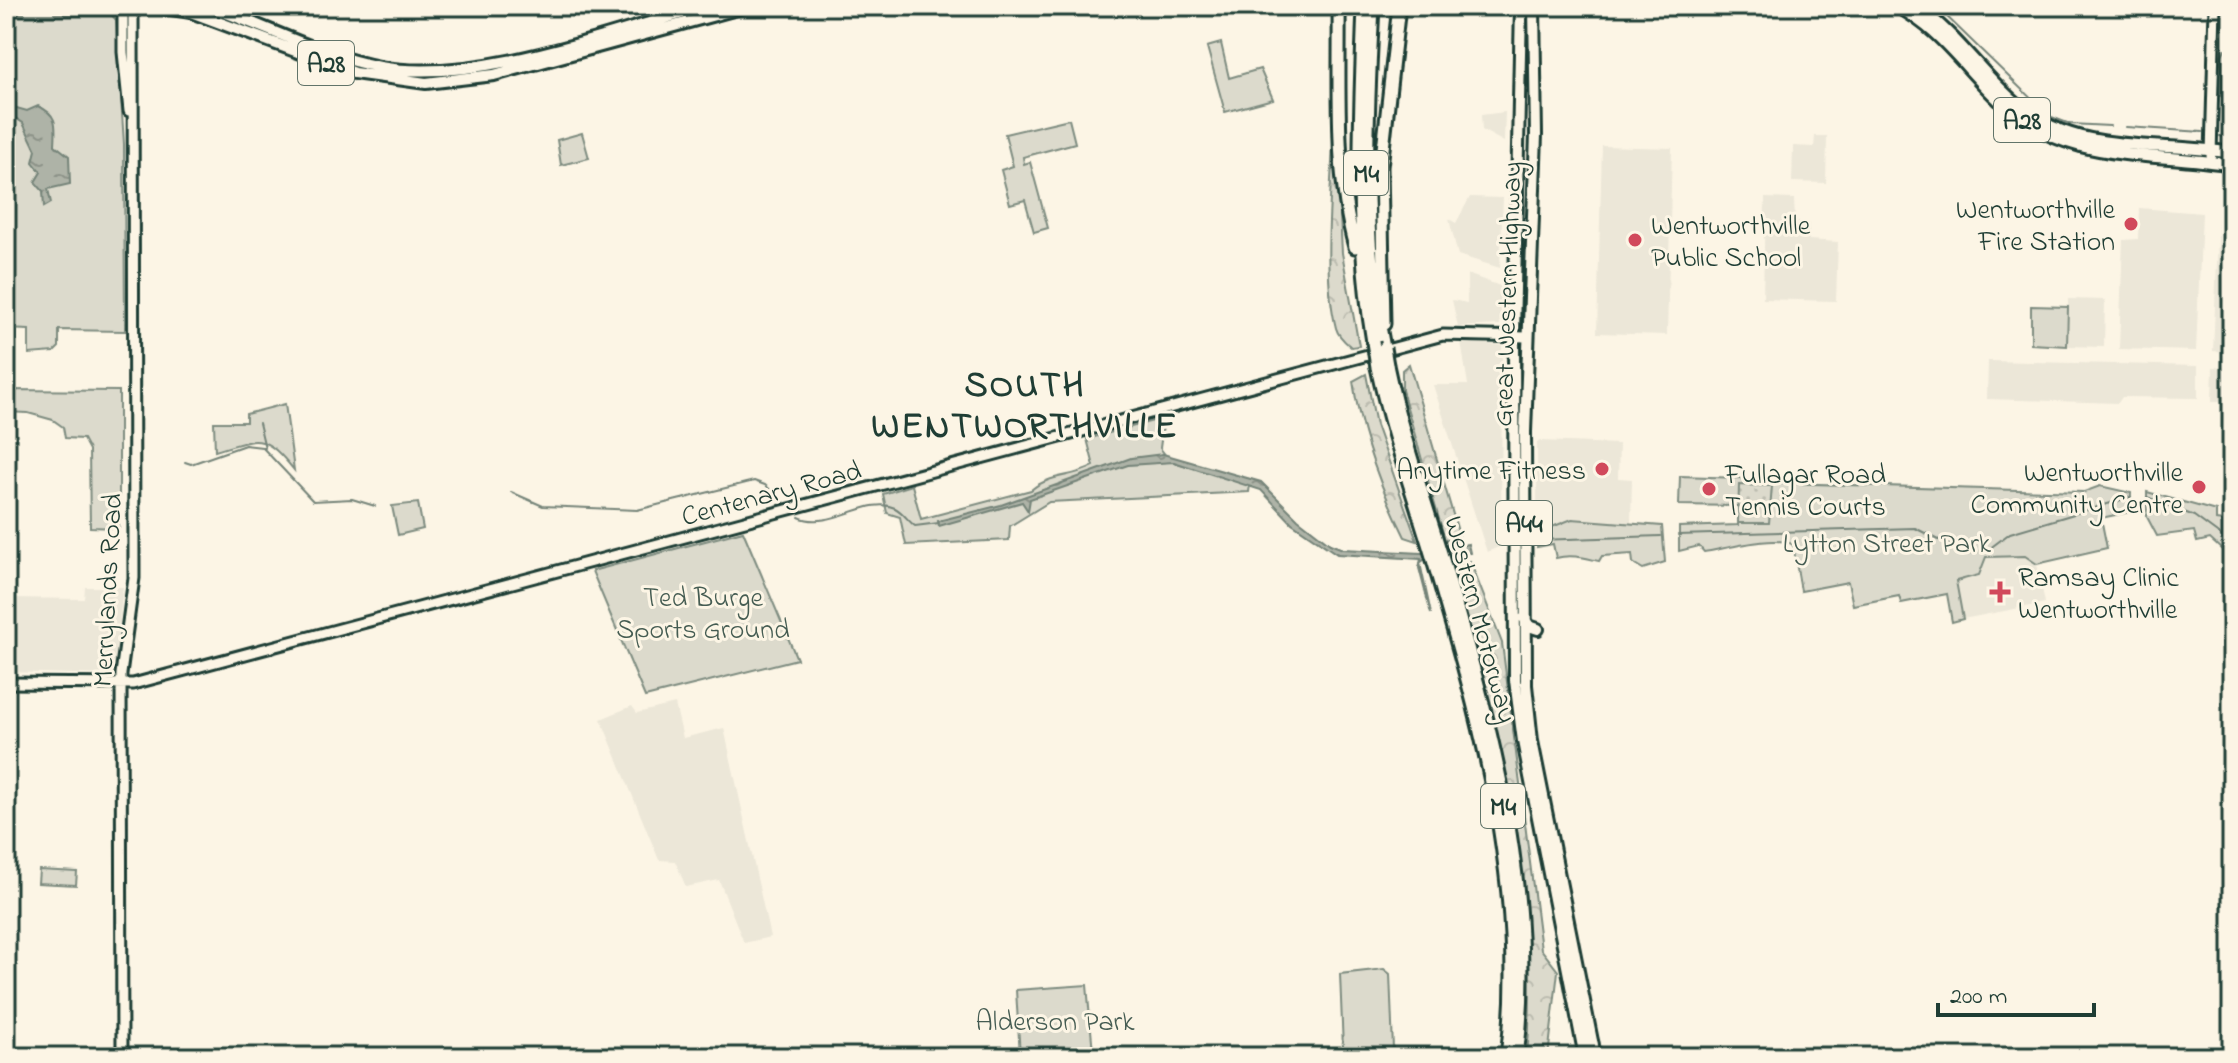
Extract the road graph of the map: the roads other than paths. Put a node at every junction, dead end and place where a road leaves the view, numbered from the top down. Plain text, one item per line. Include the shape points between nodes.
1 (123, 6) edge
2 (133, 6) edge
3 (151, 6) edge
4 (207, 6) edge
5 (707, 6) edge
6 (748, 6) edge
7 (1339, 6) edge
8 (1364, 6) edge
9 (1373, 6) edge
10 (1400, 6) edge
11 (1534, 6) edge
12 (1896, 6) edge
13 (1915, 6) edge
14 (2215, 6) edge
15 (1520, 9) edge
16 (131, 126) junction
17 (2212, 149) junction
18 (2232, 153) edge
19 (2211, 162) junction
20 (2232, 165) edge
21 (1362, 275) junction
22 (1514, 335) junction
23 (1527, 337) junction
24 (1380, 342) junction
25 (1438, 562) junction
26 (1524, 616) junction
27 (1538, 629) dead end
28 (6, 683) edge
29 (121, 685) junction
30 (1592, 1043) joint
31 (122, 1057) edge
32 (1507, 1057) edge
33 (1517, 1057) edge
34 (1585, 1057) edge
35 (1594, 1057) edge

1 - 16 main road, Merrylands Road
2 - 16 main road, Merrylands Road
3 - 6 highway, A28 via 191,12 354,73 426,83 494,75
4 - 5 highway, A28 via 355,61 425,72 484,66
7 - 21 highway via 1347,210
8 - 21 highway, Western Motorway / M4 via 1357,177
9 - 24 highway, Western Motorway / M4 via 1367,223
10 - 24 highway via 1381,167
11 - 23 highway, Great Western Highway / A44 via 1535,178
12 - 19 highway, A28 via 1942,37 2003,105 2051,138 2093,151
13 - 17 highway, A28 via 1944,28 2010,98 2055,128 2099,142
14 - 17 main road
15 - 22 highway, Great Western Highway / A44
16 - 29 main road, Merrylands Road via 133,590
17 - 18 highway, A28
17 - 19 main road
19 - 20 highway, A28
21 - 24 highway, Western Motorway / M4
22 - 23 main road, Centenary Road
22 - 29 main road, Centenary Road via 1443,335
22 - 34 highway, Great Western Highway / A44 via 1515,680
23 - 26 highway, Great Western Highway / A44
24 - 25 highway, Western Motorway / M4, bridge via 1382,366
25 - 32 highway, Western Motorway / M4 via 1507,881 1513,973
25 - 33 highway, Western Motorway / M4 via 1486,725 1516,878 1522,967
26 - 27 highway
26 - 30 highway, Great Western Highway / A44 via 1532,741
28 - 29 main road, Centenary Road
29 - 31 main road, Merrylands Road
30 - 35 highway

